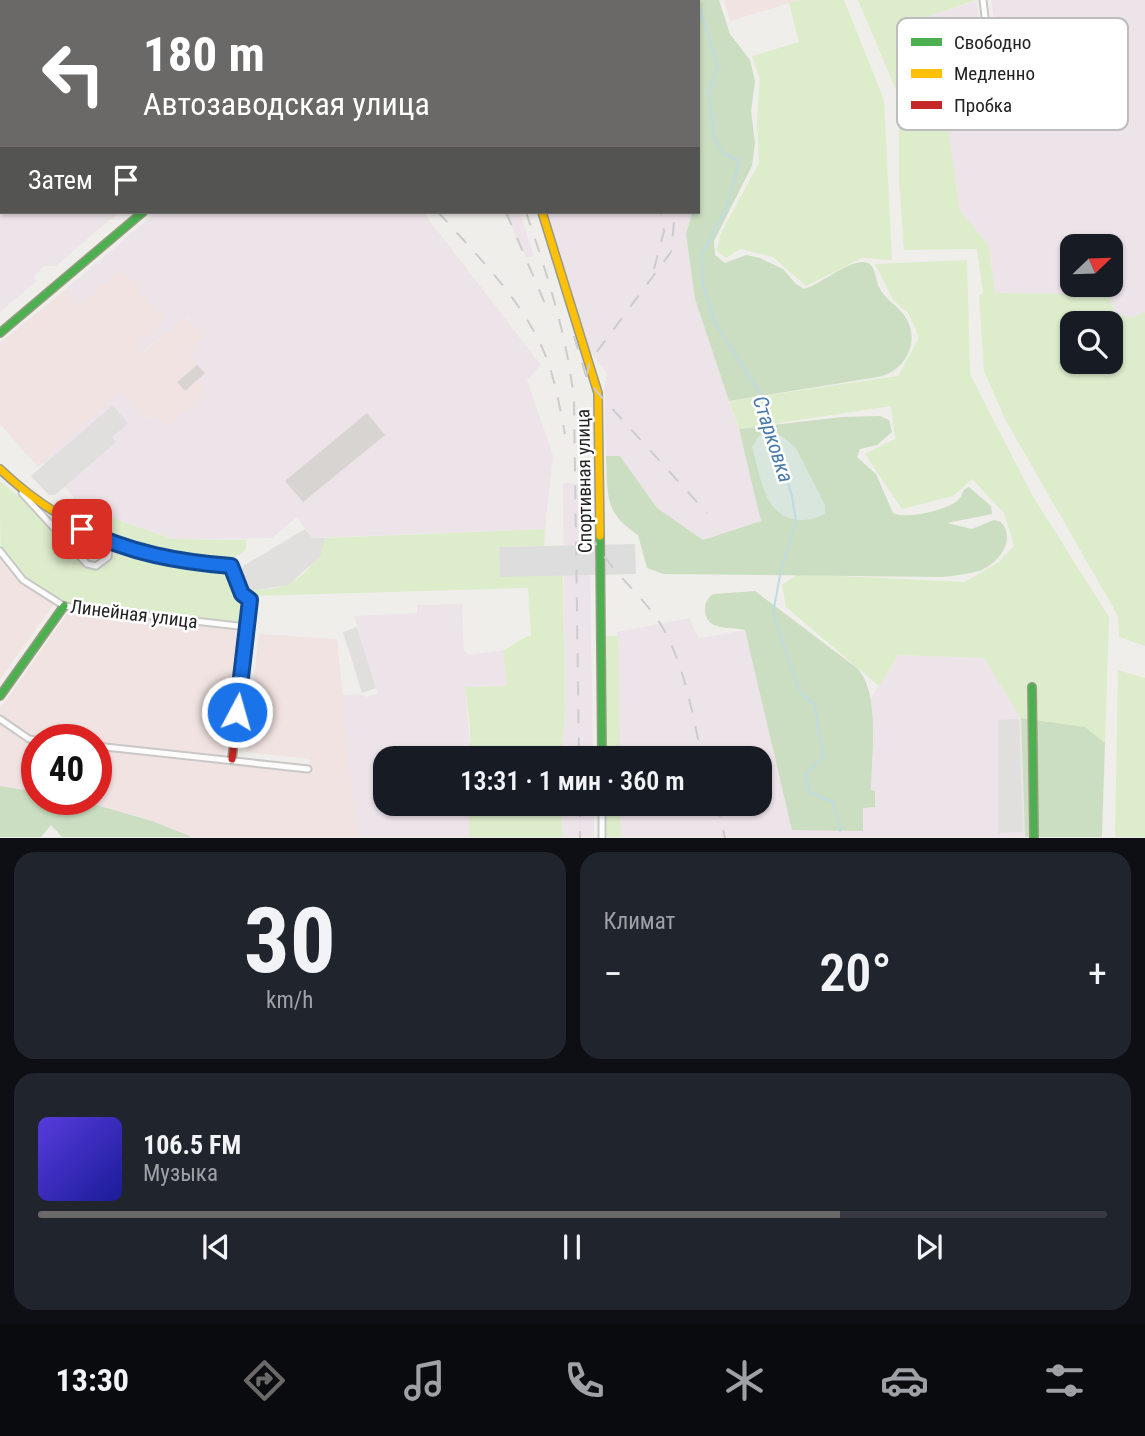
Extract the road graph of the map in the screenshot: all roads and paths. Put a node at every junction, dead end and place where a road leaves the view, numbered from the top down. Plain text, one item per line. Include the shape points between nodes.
1 (983, 0) edge
2 (985, 18) edge
3 (141, 214) edge
4 (543, 214) edge
5 (0, 333) edge
6 (0, 469) edge
7 (12, 482) junction
8 (104, 540) junction
9 (0, 551) edge
10 (64, 606) junction
11 (247, 627) junction
12 (1032, 687) dead end
13 (0, 696) edge
14 (0, 719) edge
15 (21, 733) edge
16 (602, 746) edge
17 (112, 748) edge
18 (232, 759) junction
19 (308, 769) dead end
20 (602, 816) edge
21 (602, 838) edge
22 (1034, 838) edge

1 - 2 street
3 - 5 street
4 - 16 street, Спортивная улица via 598,393
6 - 7 street
7 - 8 street
7 - 8 street via 88,564 96,566 108,557
8 - 11 street via 153,555 231,566 242,594 250,600
9 - 10 street, Линейная улица via 23,580
10 - 11 street, Линейная улица
10 - 13 street
11 - 18 street
12 - 22 street
14 - 15 street
17 - 18 street
18 - 19 street
20 - 21 street

